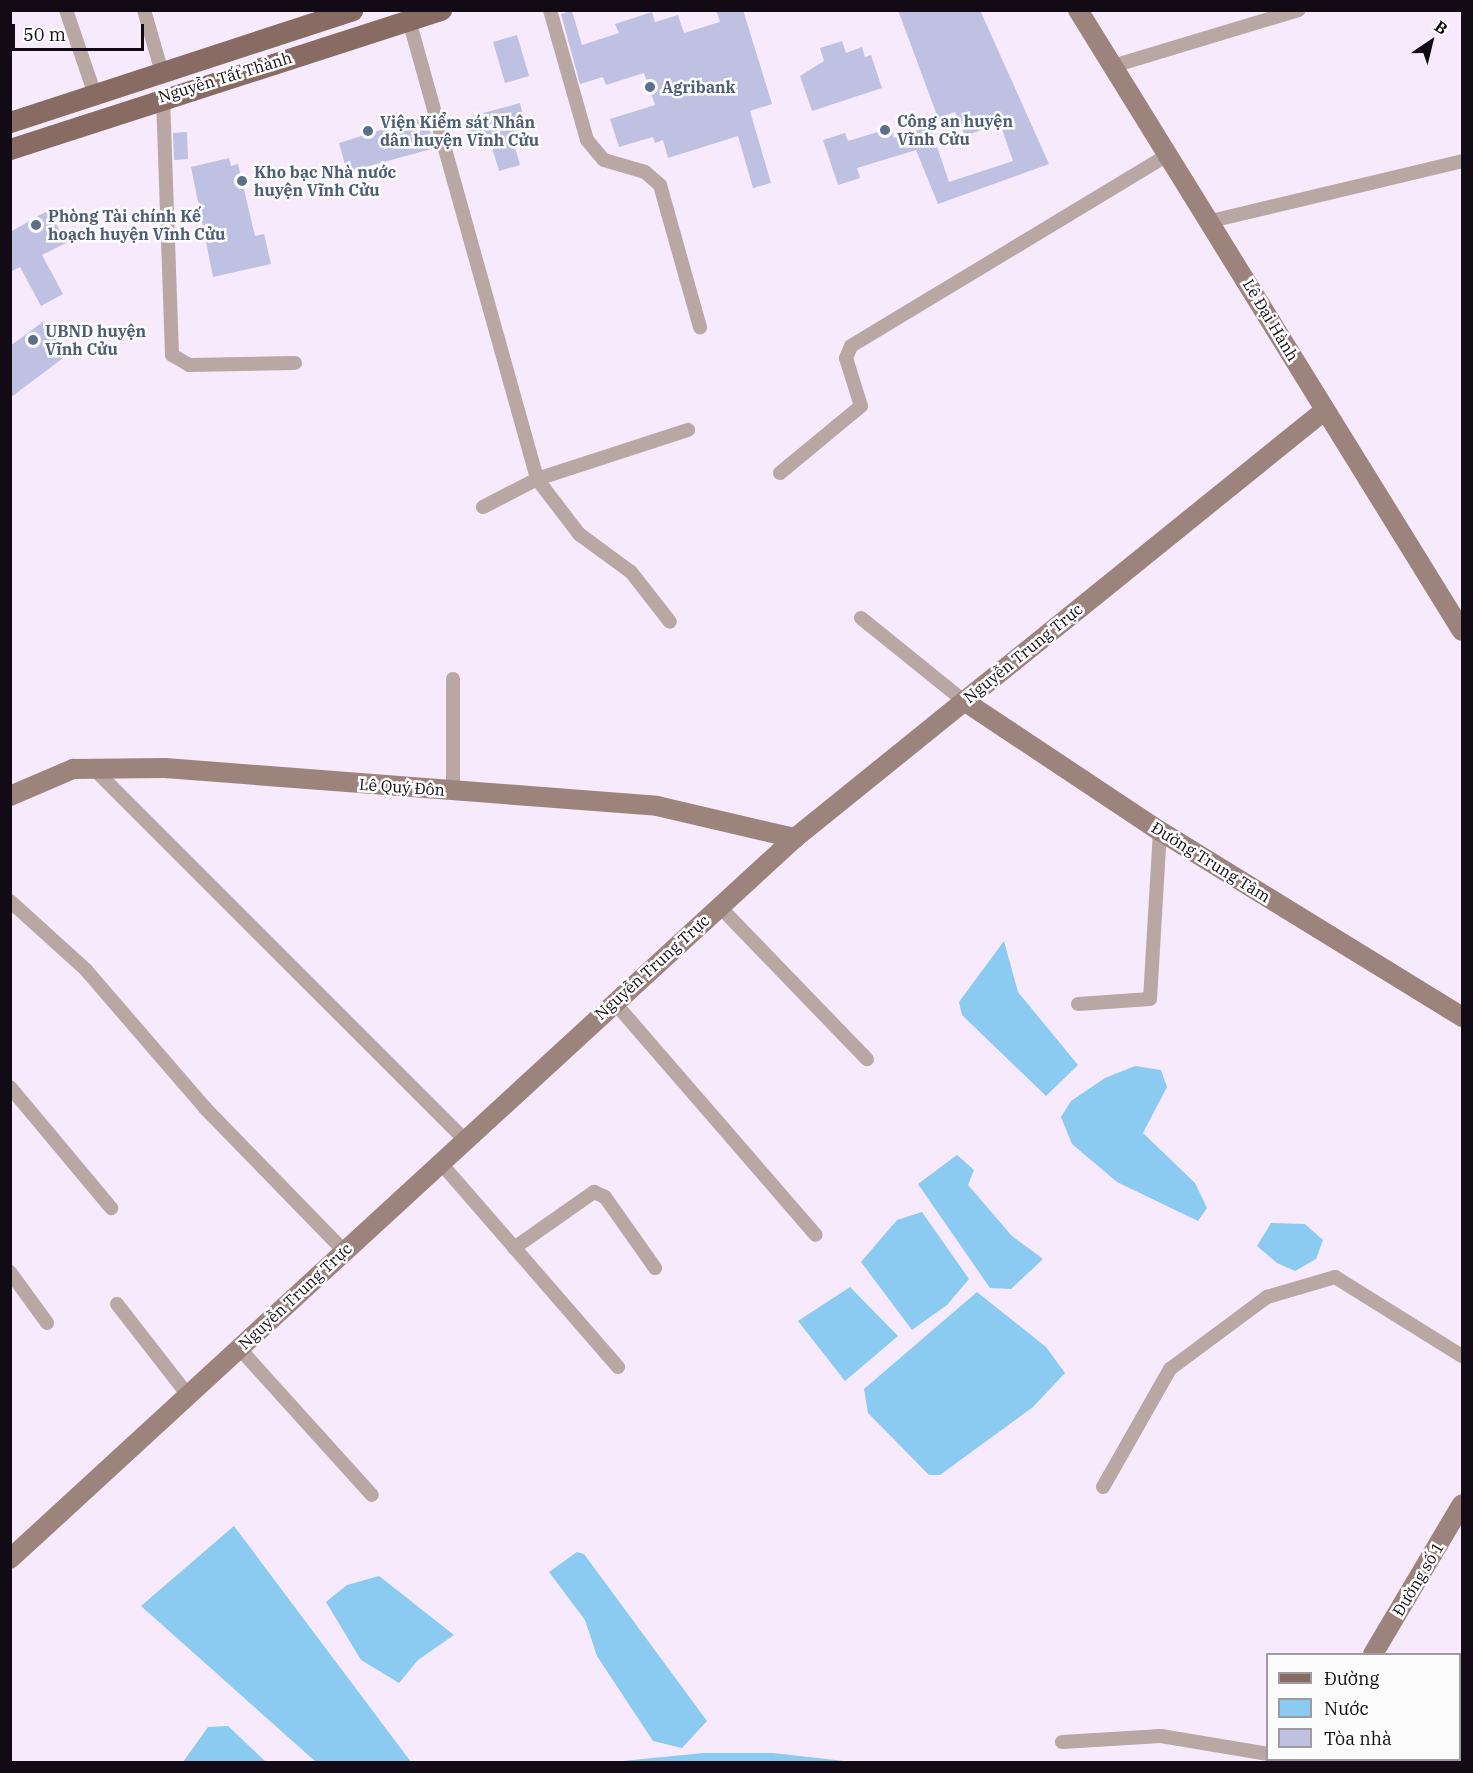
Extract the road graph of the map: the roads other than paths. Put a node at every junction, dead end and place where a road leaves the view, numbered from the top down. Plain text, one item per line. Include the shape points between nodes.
1 (66, 10) edge
2 (144, 10) edge
3 (352, 10) edge
4 (441, 10) edge
5 (550, 10) edge
6 (1078, 10) edge
7 (1299, 10) edge
8 (408, 15) edge
9 (1113, 66) junction
10 (161, 69) junction
11 (94, 92) junction
12 (163, 97) junction
13 (10, 122) edge
14 (10, 149) edge
15 (1169, 154) junction
16 (1462, 161) edge
17 (1211, 221) junction
18 (700, 327) dead end
19 (296, 363) dead end
20 (1325, 410) junction
21 (688, 430) dead end
22 (780, 473) dead end
23 (537, 478) junction
24 (483, 507) dead end
25 (861, 618) dead end
26 (670, 622) dead end
27 (1462, 632) edge
28 (453, 679) dead end
29 (964, 701) junction
30 (93, 768) junction
31 (453, 791) junction
32 (10, 796) edge
33 (1160, 831) junction
34 (795, 838) junction
35 (10, 901) edge
36 (719, 906) junction
37 (614, 1002) junction
38 (1078, 1004) dead end
39 (1462, 1017) edge
40 (867, 1059) dead end
41 (10, 1087) edge
42 (463, 1138) junction
43 (439, 1161) junction
44 (111, 1208) dead end
45 (816, 1236) dead end
46 (514, 1248) junction
47 (344, 1251) junction
48 (655, 1268) dead end
49 (10, 1272) edge
50 (117, 1304) dead end
51 (47, 1323) dead end
52 (239, 1348) junction
53 (1462, 1356) edge
54 (618, 1367) dead end
55 (187, 1394) junction
56 (1104, 1487) dead end
57 (372, 1495) dead end
58 (1462, 1504) edge
59 (10, 1559) edge
60 (1374, 1653) edge
61 (1062, 1742) dead end
62 (1266, 1753) edge

1 - 11 street
2 - 10 street
3 - 10 main road, Nguyễn Tất Thành
4 - 8 main road, Nguyễn Tất Thành
5 - 18 street via 587,140 604,160 645,172 660,185
6 - 9 street, Lê Đại Hành
7 - 9 street
8 - 12 main road, Nguyễn Tất Thành
8 - 23 street
9 - 15 street, Lê Đại Hành
10 - 11 main road, Nguyễn Tất Thành
11 - 13 main road, Nguyễn Tất Thành
12 - 14 main road, Nguyễn Tất Thành
12 - 19 street via 172,355 189,366
15 - 17 street, Lê Đại Hành
15 - 22 street via 851,346 846,358 861,406
16 - 17 street
17 - 20 street, Lê Đại Hành
20 - 27 street, Lê Đại Hành
20 - 29 street, Nguyễn Trung Trực
21 - 23 street
23 - 24 street
23 - 26 street via 579,534 631,572
25 - 29 street
28 - 31 street
29 - 33 street, Đường Trung Tâm
29 - 34 street, Nguyễn Trung Trực
30 - 31 street, Lê Quý Đôn
30 - 32 street, Lê Quý Đôn via 54,774
30 - 42 street
31 - 34 street, Lê Quý Đôn via 657,806
33 - 38 street via 1150,999
33 - 39 street, Đường Trung Tâm
34 - 36 street, Nguyễn Trung Trực
35 - 47 street via 86,970 205,1108
36 - 37 street, Nguyễn Trung Trực
36 - 40 street
37 - 42 street, Nguyễn Trung Trực
37 - 45 street
41 - 44 street
42 - 43 street, Nguyễn Trung Trực
43 - 46 street
43 - 47 street, Nguyễn Trung Trực
46 - 48 street via 594,1192 605,1197
46 - 54 street
47 - 52 street, Nguyễn Trung Trực
49 - 51 street
50 - 55 street
52 - 55 street, Nguyễn Trung Trực
52 - 57 street
53 - 56 street via 1335,1276 1267,1297 1170,1369
55 - 59 street, Nguyễn Trung Trực
58 - 60 street, Đường số 1
61 - 62 street via 1161,1736 1235,1744

